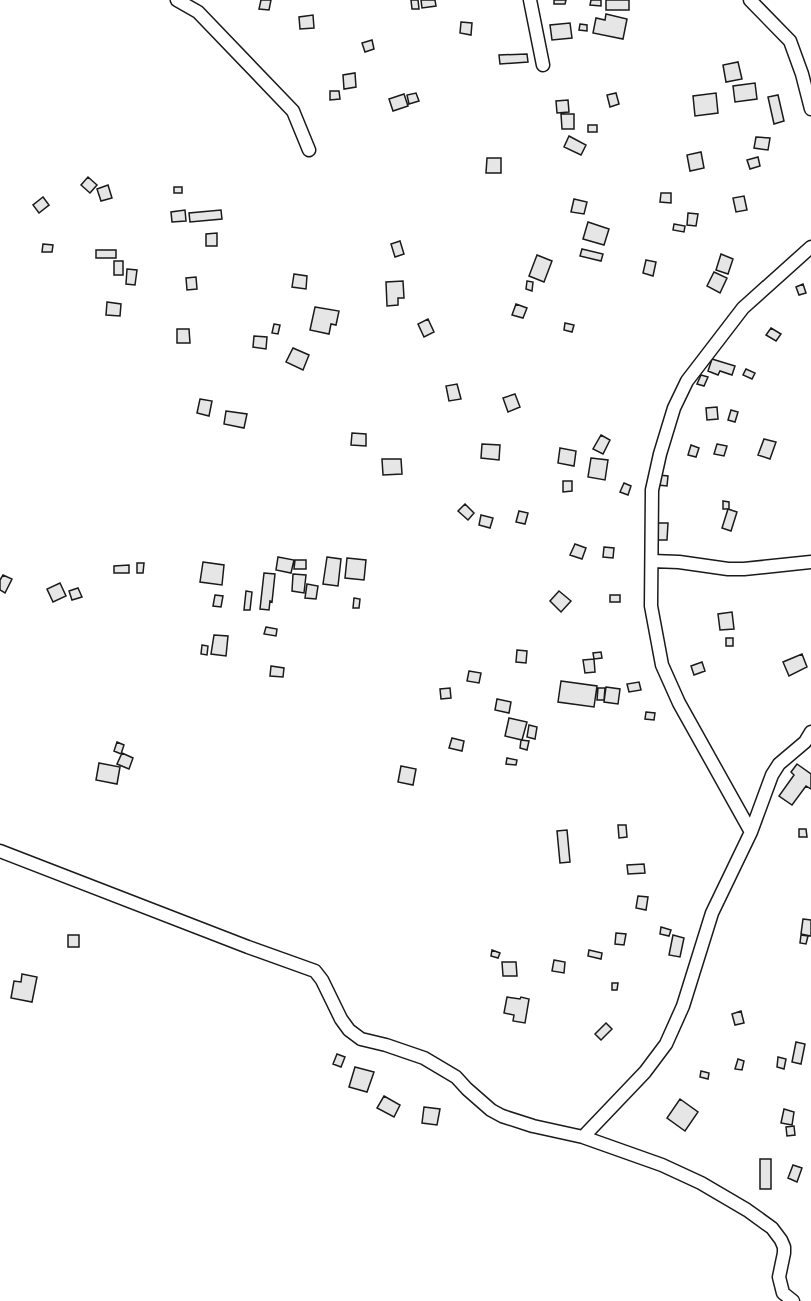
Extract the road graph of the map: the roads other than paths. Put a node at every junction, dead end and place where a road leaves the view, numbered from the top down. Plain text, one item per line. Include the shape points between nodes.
1 (177, 0) edge
2 (530, 0) edge
3 (750, 0) edge
4 (543, 65) dead end
5 (811, 110) edge
6 (309, 150) dead end
7 (811, 247) edge
8 (652, 561) junction
9 (811, 562) edge
10 (811, 732) edge
11 (751, 832) junction
12 (0, 851) edge
13 (583, 1137) junction
14 (793, 1301) edge

1 - 6 street via 198,12 293,111
2 - 4 street
3 - 5 street via 790,41
7 - 8 street via 743,308 687,381 663,445 652,490
8 - 9 street via 744,569
8 - 11 street via 651,606 662,665
10 - 11 street via 772,775
11 - 13 street via 712,913 683,1006 666,1044
12 - 13 street via 315,971 341,1019 361,1039 424,1058 456,1077 502,1116
13 - 14 street via 701,1183 772,1228 784,1247 779,1277 783,1293

